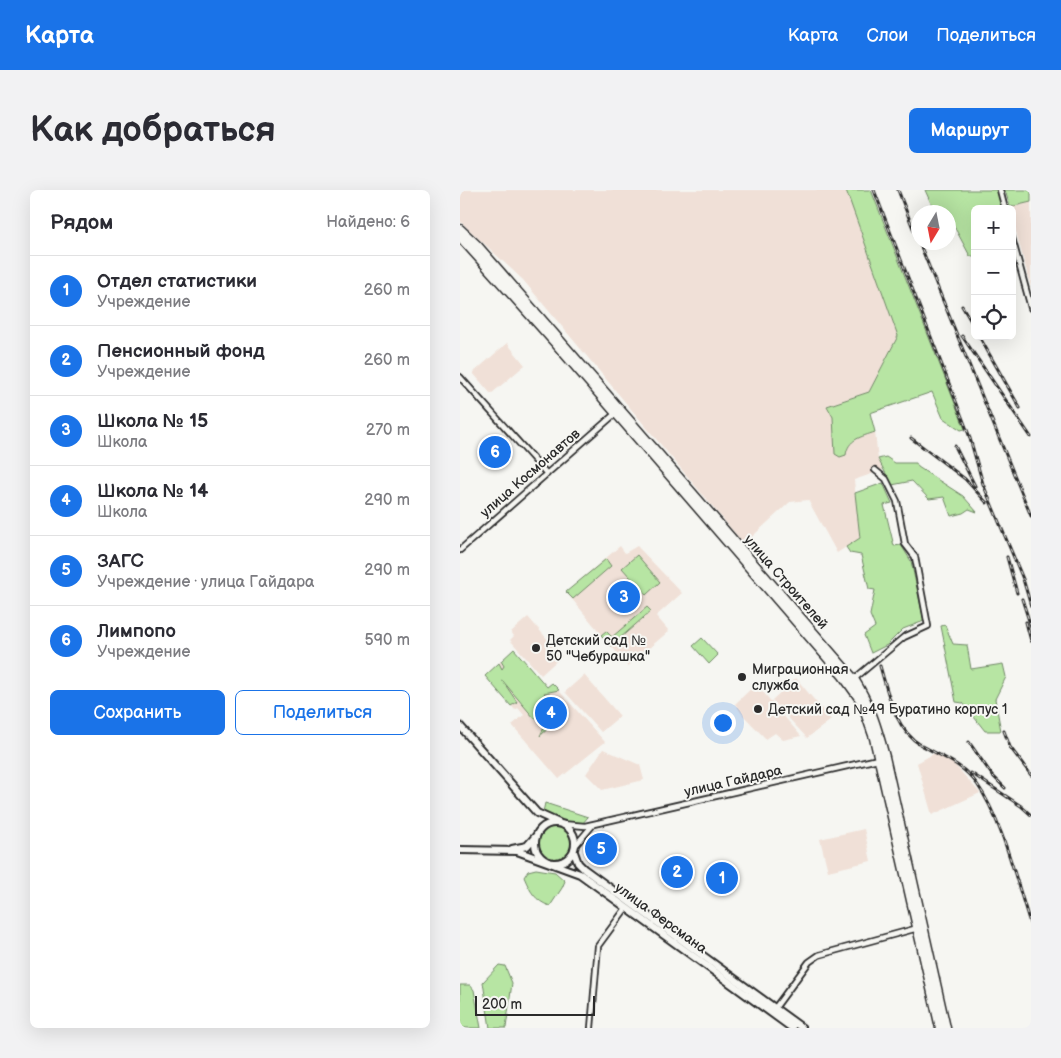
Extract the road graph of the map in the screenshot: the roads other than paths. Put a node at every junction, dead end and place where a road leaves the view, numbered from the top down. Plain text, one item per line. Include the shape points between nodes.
1 (1000, 190) edge
2 (1004, 205) edge
3 (460, 229) edge
4 (460, 237) edge
5 (1015, 250) edge
6 (1031, 308) edge
7 (559, 342) junction
8 (460, 377) edge
9 (618, 411) junction
10 (875, 470) dead end
11 (547, 474) junction
12 (460, 550) edge
13 (802, 625) junction
14 (854, 679) junction
15 (460, 726) edge
16 (882, 758) junction
17 (536, 813) junction
18 (560, 824) junction
19 (592, 825) junction
20 (537, 834) junction
21 (575, 849) junction
22 (460, 850) edge
23 (506, 850) junction
24 (548, 861) junction
25 (628, 905) junction
26 (648, 920) junction
27 (921, 927) junction
28 (775, 1008) junction
29 (941, 1016) junction
30 (591, 1028) edge
31 (792, 1028) edge
32 (802, 1028) edge
33 (940, 1028) edge
34 (946, 1028) edge

1 - 2 street
3 - 7 main road, улица Строителей
4 - 7 main road, улица Строителей
5 - 6 street
7 - 9 main road, улица Строителей
8 - 11 street
9 - 11 street, улица Космонавтов
9 - 13 main road, улица Строителей
10 - 14 street via 886,479 897,502 905,544 915,557 928,626 904,637
11 - 12 street, улица Космонавтов
13 - 14 main road, улица Строителей
13 - 16 main road, улица Строителей via 850,685 868,719
14 - 16 main road, улица Строителей via 872,711
15 - 17 street
16 - 19 street, улица Гайдара
16 - 27 main road, улица Строителей
17 - 18 street
17 - 20 street via 539,821
18 - 19 street, улица Гайдара via 575,827
18 - 20 street via 546,824
18 - 21 street via 574,832
19 - 21 street
20 - 23 street, улица Ферсмана via 527,846
20 - 24 street via 537,853
21 - 24 street via 567,860 560,863
21 - 25 street, улица Ферсмана via 578,863 584,870
22 - 23 street, улица Ферсмана
23 - 24 street, улица Ферсмана
24 - 25 street, улица Ферсмана via 580,874
25 - 26 street, улица Ферсмана
25 - 30 street via 598,946
26 - 28 street, улица Ферсмана
26 - 31 street, улица Ферсмана
27 - 28 street via 819,955 809,962
27 - 29 main road, улица Строителей
28 - 32 street, улица Ферсмана
29 - 33 main road, улица Строителей
29 - 34 main road, улица Строителей

